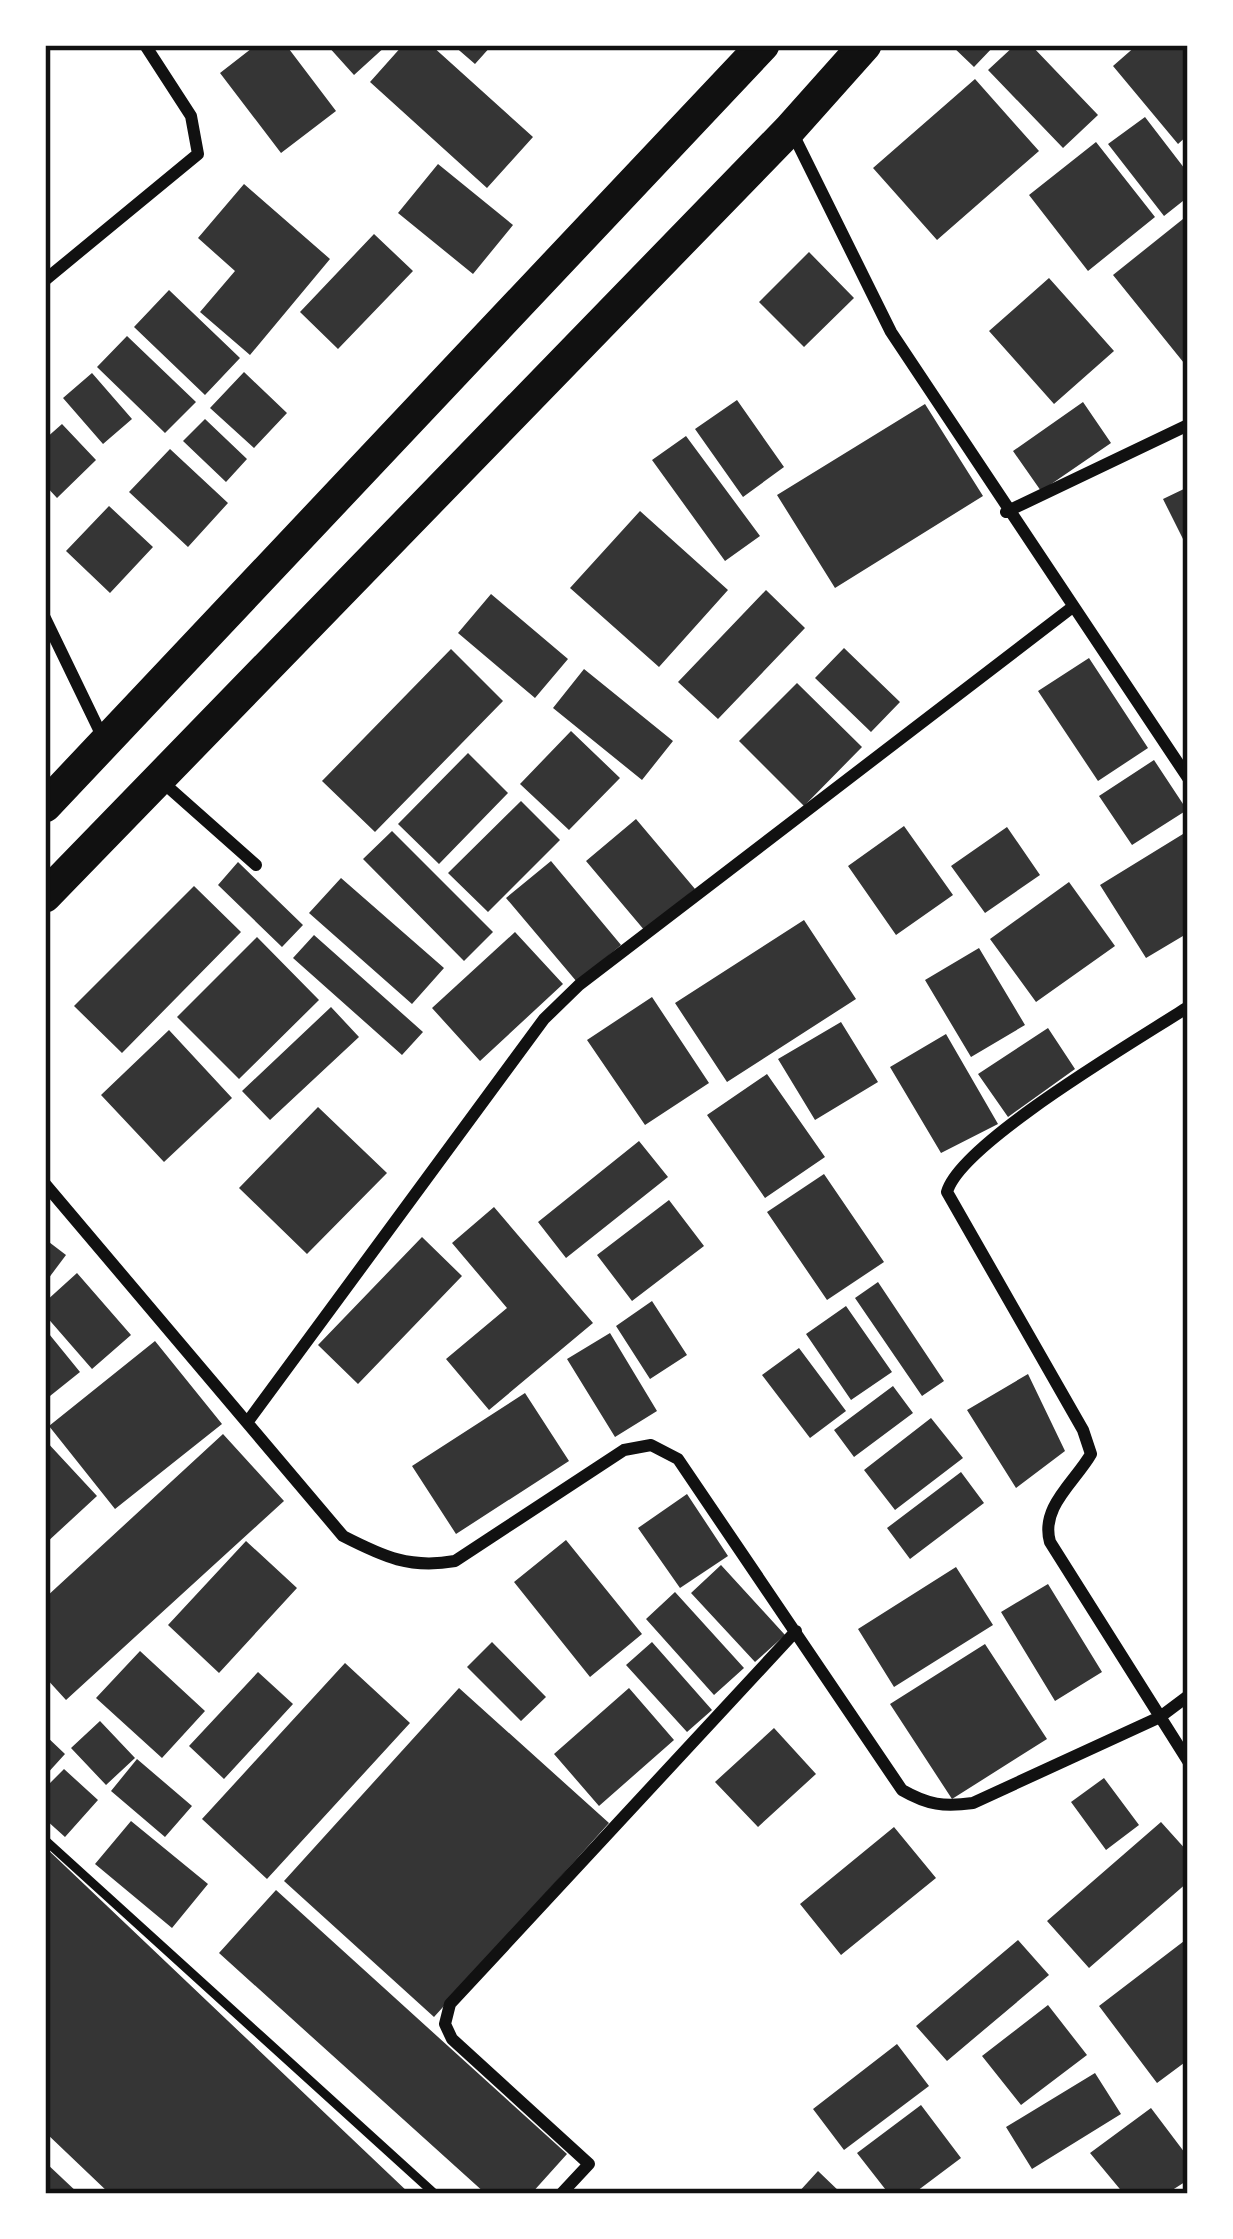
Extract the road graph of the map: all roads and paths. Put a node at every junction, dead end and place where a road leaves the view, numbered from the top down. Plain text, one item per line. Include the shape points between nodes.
1 (146, 45) edge
2 (763, 45) edge
3 (865, 45) edge
4 (790, 129) junction
5 (45, 280) edge
6 (1188, 425) edge
7 (1006, 512) junction
8 (1070, 609) junction
9 (45, 618) edge
10 (106, 743) junction
11 (158, 778) junction
12 (1188, 778) edge
13 (45, 806) edge
14 (256, 865) dead end
15 (45, 896) edge
16 (1188, 1007) edge
17 (45, 1184) edge
18 (249, 1420) junction
19 (796, 1631) junction
20 (1188, 1696) edge
21 (1160, 1717) junction
22 (1188, 1761) edge
23 (45, 1840) edge
24 (435, 2194) edge
25 (561, 2194) edge

1 - 5 street via 191,116 198,154
2 - 10 highway
3 - 4 highway
4 - 7 street via 891,332
4 - 11 highway
6 - 7 street
7 - 8 street
8 - 12 street
8 - 18 street via 544,1019
9 - 10 street
10 - 13 highway
11 - 14 street
11 - 15 highway
16 - 21 street via 958,1168 947,1192 1084,1430 1090,1454 1046,1528
17 - 18 street
18 - 19 street via 344,1536 396,1563 425,1566 455,1561 624,1450 651,1445 678,1460
19 - 21 street via 902,1790 943,1808 973,1803
19 - 25 street via 450,2004 445,2024 452,2039 589,2164
20 - 21 street
21 - 22 street
23 - 24 lane

